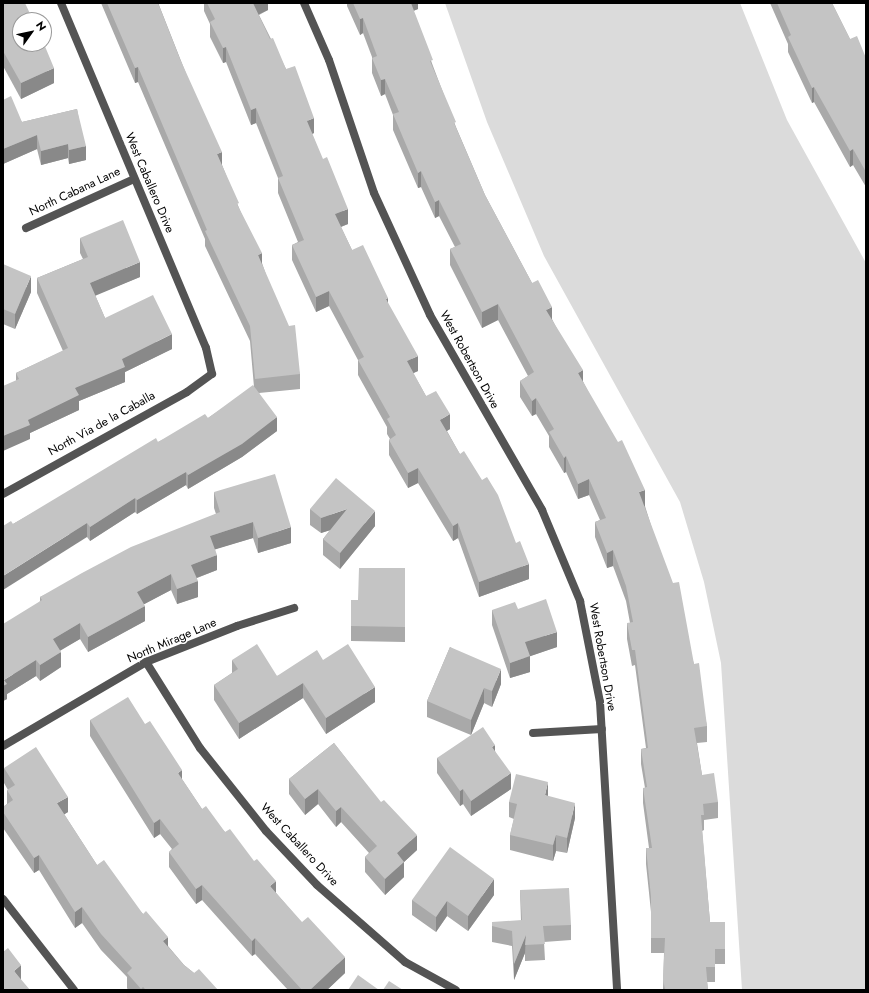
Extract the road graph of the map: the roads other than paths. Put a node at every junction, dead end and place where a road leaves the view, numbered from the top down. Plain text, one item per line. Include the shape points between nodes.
1 (62, 3) edge
2 (304, 3) edge
3 (134, 179) junction
4 (26, 228) dead end
5 (212, 374) joint
6 (3, 494) edge
7 (294, 608) dead end
8 (146, 662) junction
9 (602, 729) junction
10 (534, 733) dead end
11 (3, 746) edge
12 (3, 898) edge
13 (74, 990) edge
14 (456, 990) edge
15 (617, 990) edge

1 - 3 street, West Caballero Drive
2 - 9 street, West Robertson Drive via 329,60 374,193 430,315 542,510 580,601 600,702
3 - 4 street, North Cabana Lane
3 - 5 street, West Caballero Drive via 206,348
5 - 6 street, North Via de la Caballa via 186,392
7 - 8 street, North Mirage Lane via 237,626
8 - 11 street, North Mirage Lane
8 - 14 street, West Caballero Drive via 200,748 271,837 317,885 405,962
9 - 10 street, West Robertson Drive
9 - 15 street, West Robertson Drive
12 - 13 street

